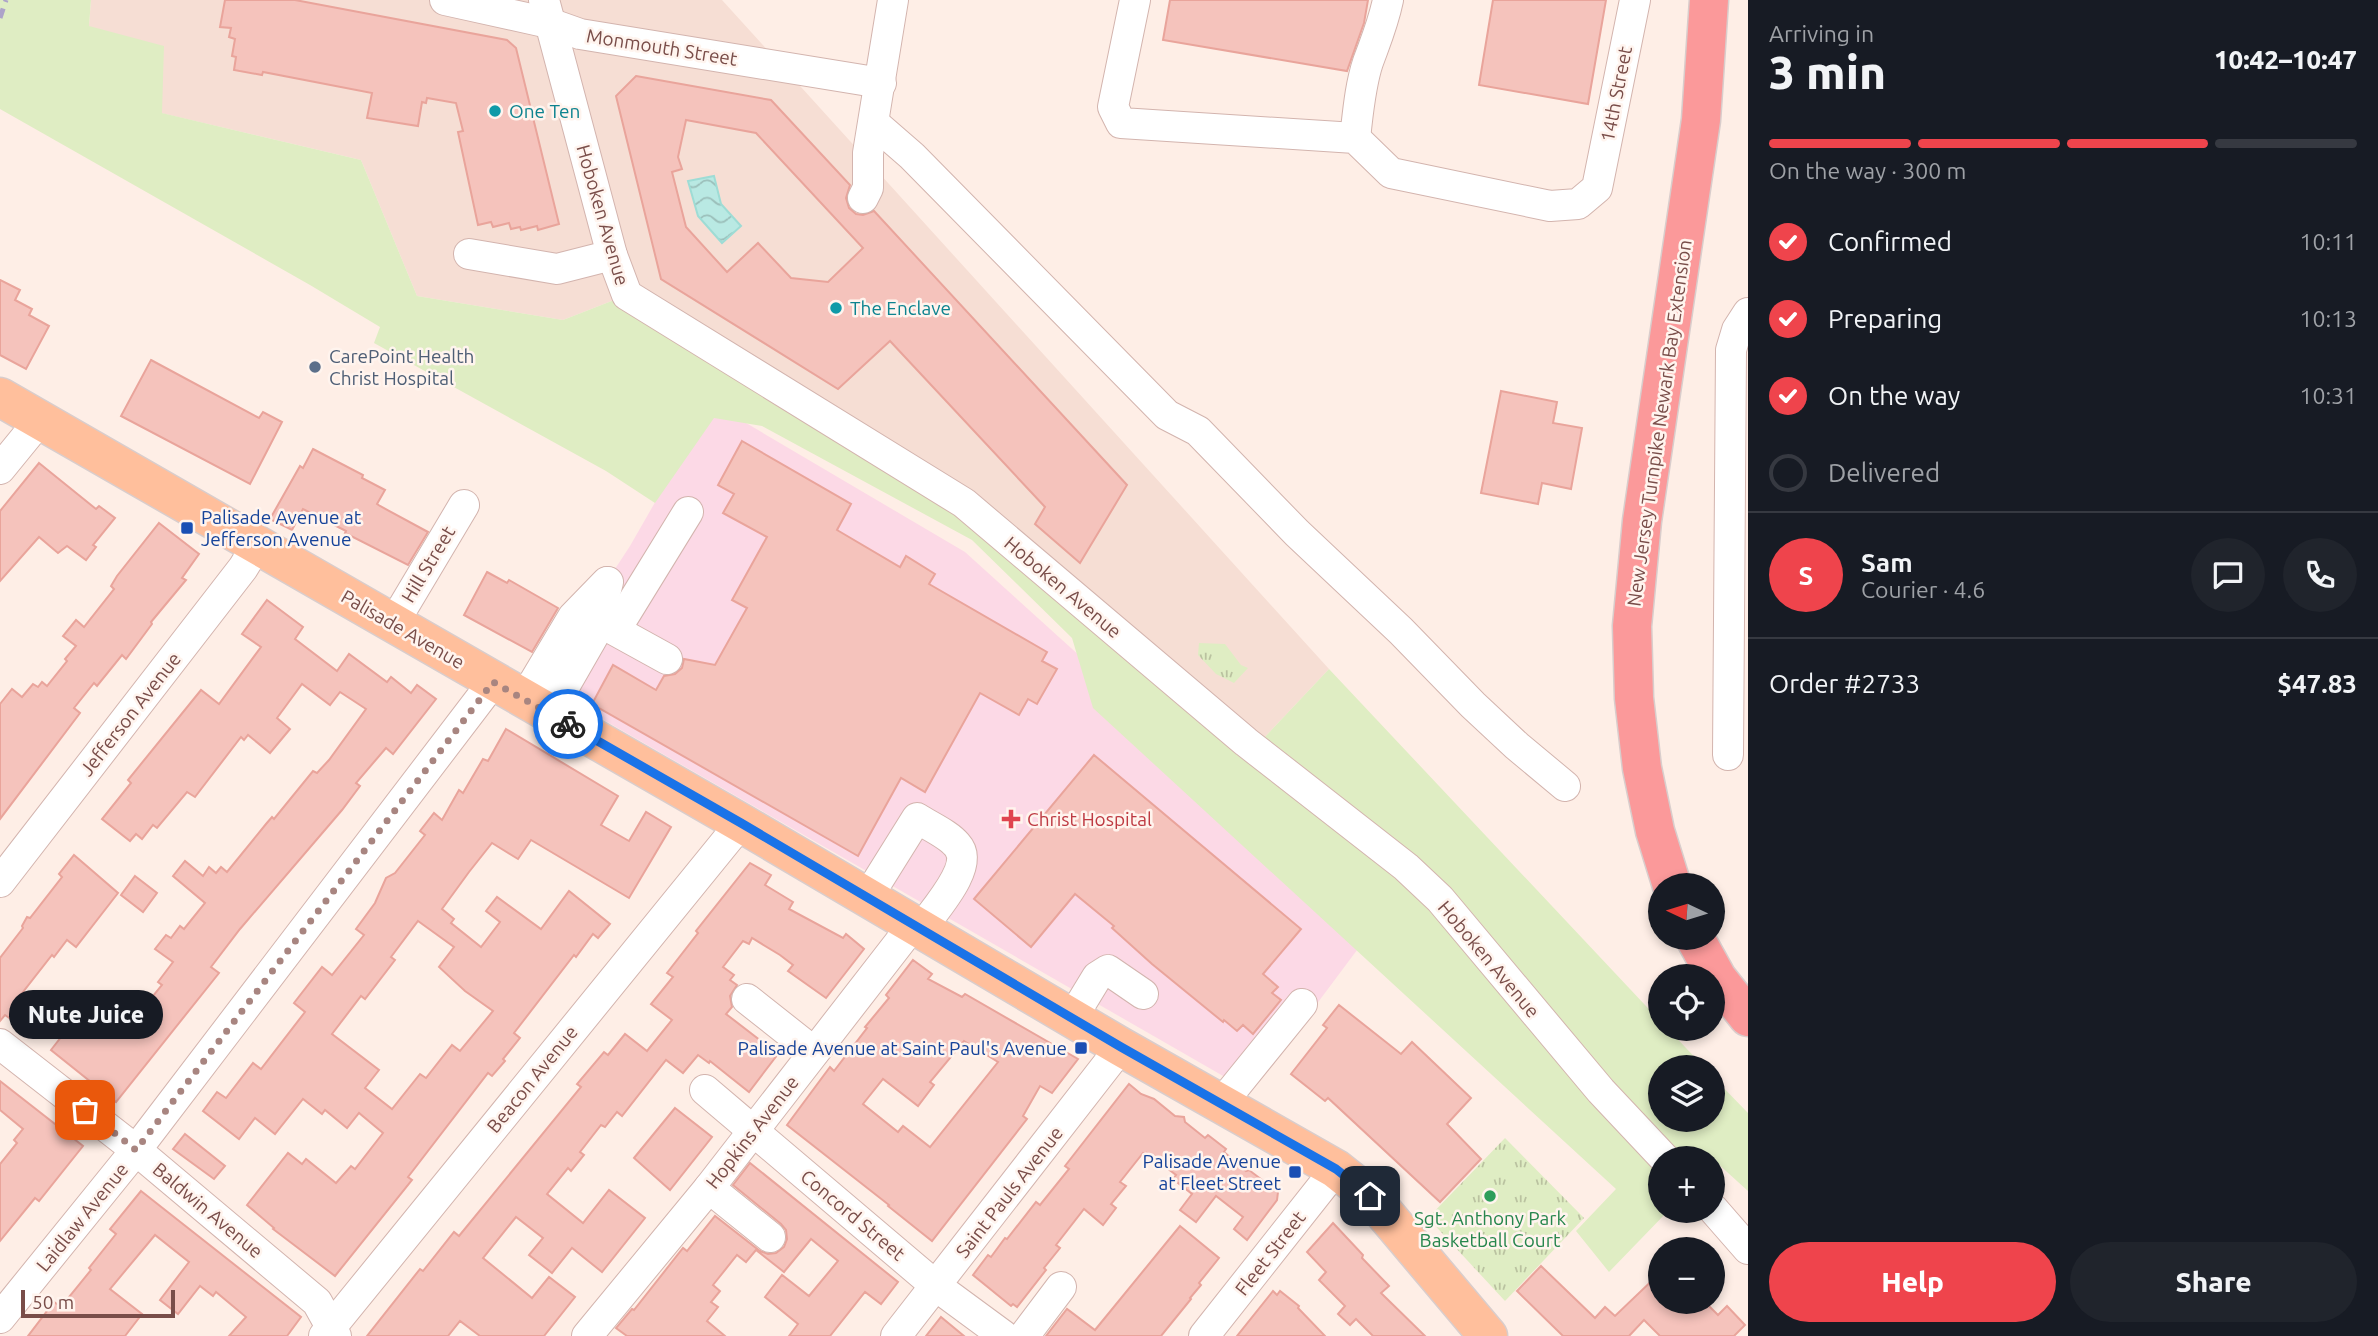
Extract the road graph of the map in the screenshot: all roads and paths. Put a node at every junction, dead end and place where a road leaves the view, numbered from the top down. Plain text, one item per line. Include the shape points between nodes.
1 (444, 0) edge
2 (893, 0) edge
3 (1135, 0) edge
4 (1388, 0) edge
5 (1634, 0) edge
6 (1709, 0) edge
7 (546, 12) edge
8 (881, 83) junction
9 (874, 123) junction
10 (1355, 138) junction
11 (863, 198) dead end
12 (469, 254) dead end
13 (612, 256) junction
14 (1748, 313) edge
15 (0, 397) edge
16 (40, 420) junction
17 (0, 469) edge
18 (464, 505) dead end
19 (688, 512) dead end
20 (257, 545) junction
21 (598, 620) junction
22 (393, 624) junction
23 (667, 659) dead end
24 (522, 698) junction
25 (1728, 755) dead end
26 (1565, 786) dead end
27 (741, 823) junction
28 (1668, 873) edge
29 (0, 882) edge
30 (867, 898) junction
31 (917, 927) junction
32 (1702, 950) edge
33 (1143, 995) dead end
34 (747, 999) dead end
35 (1302, 1004) dead end
36 (1748, 1017) edge
37 (1072, 1018) junction
38 (0, 1044) edge
39 (1121, 1047) junction
40 (814, 1052) junction
41 (705, 1090) dead end
42 (1221, 1104) junction
43 (754, 1130) junction
44 (1653, 1146) edge
45 (136, 1150) junction
46 (1336, 1169) junction
47 (709, 1188) junction
48 (1725, 1223) edge
49 (771, 1237) dead end
50 (1748, 1250) edge
51 (936, 1286) junction
52 (1061, 1287) dead end
53 (0, 1318) edge
54 (330, 1333) edge
55 (587, 1336) edge
56 (896, 1336) edge
57 (1004, 1336) edge
58 (1024, 1336) edge
59 (1204, 1336) edge
60 (1488, 1336) edge

1 - 7 street, Monmouth Street
2 - 8 street
3 - 10 street via 1113,107 1121,123
4 - 10 street via 1368,64
5 - 10 street, 14th Street via 1597,188 1578,204 1550,206 1391,173
6 - 28 highway, New Jersey Turnpike Newark Bay Extension via 1701,120 1632,626 1633,698 1642,768
7 - 8 street, Monmouth Street via 580,34
7 - 13 street, Hoboken Avenue
8 - 9 street
9 - 11 street
9 - 26 street via 1167,415 1198,431 1473,705
12 - 13 street via 557,269
13 - 44 street, Hoboken Avenue via 627,295 964,503 1246,742 1406,867 1440,900
14 - 25 street via 1731,350
15 - 16 main road, Palisade Avenue
16 - 17 street
16 - 20 main road, Palisade Avenue
18 - 22 street, Hill Street
19 - 21 street, Laidlaw Avenue
20 - 22 main road, Palisade Avenue
20 - 29 street, Jefferson Avenue
21 - 23 street
21 - 24 street, Laidlaw Avenue via 595,633
22 - 24 main road, Palisade Avenue
24 - 27 main road, Palisade Avenue
24 - 45 street, Laidlaw Avenue
27 - 30 main road, Palisade Avenue
27 - 54 street, Beacon Avenue
30 - 31 main road, Palisade Avenue
30 - 31 street, Hopkins Avenue via 917,818 958,845 963,860 957,878
31 - 37 main road, Palisade Avenue
31 - 40 street, Hopkins Avenue
32 - 36 highway
33 - 37 street via 1108,970 1097,977
34 - 40 street
35 - 42 street
37 - 39 main road, Palisade Avenue
38 - 45 street, Baldwin Avenue
39 - 42 main road, Palisade Avenue
39 - 51 street, Saint Pauls Avenue
40 - 43 street, Hopkins Avenue
41 - 43 street, Concord Street
42 - 46 main road, Palisade Avenue
43 - 47 street, Hopkins Avenue
43 - 51 street, Concord Street
45 - 53 street, Laidlaw Avenue
45 - 54 street, Baldwin Avenue via 317,1302
46 - 59 street, Fleet Street
46 - 60 main road, Palisade Avenue via 1370,1196
47 - 49 street
47 - 55 street, Hopkins Avenue
48 - 50 street
51 - 56 street, Saint Pauls Avenue
51 - 57 street, Concord Street
52 - 58 street

